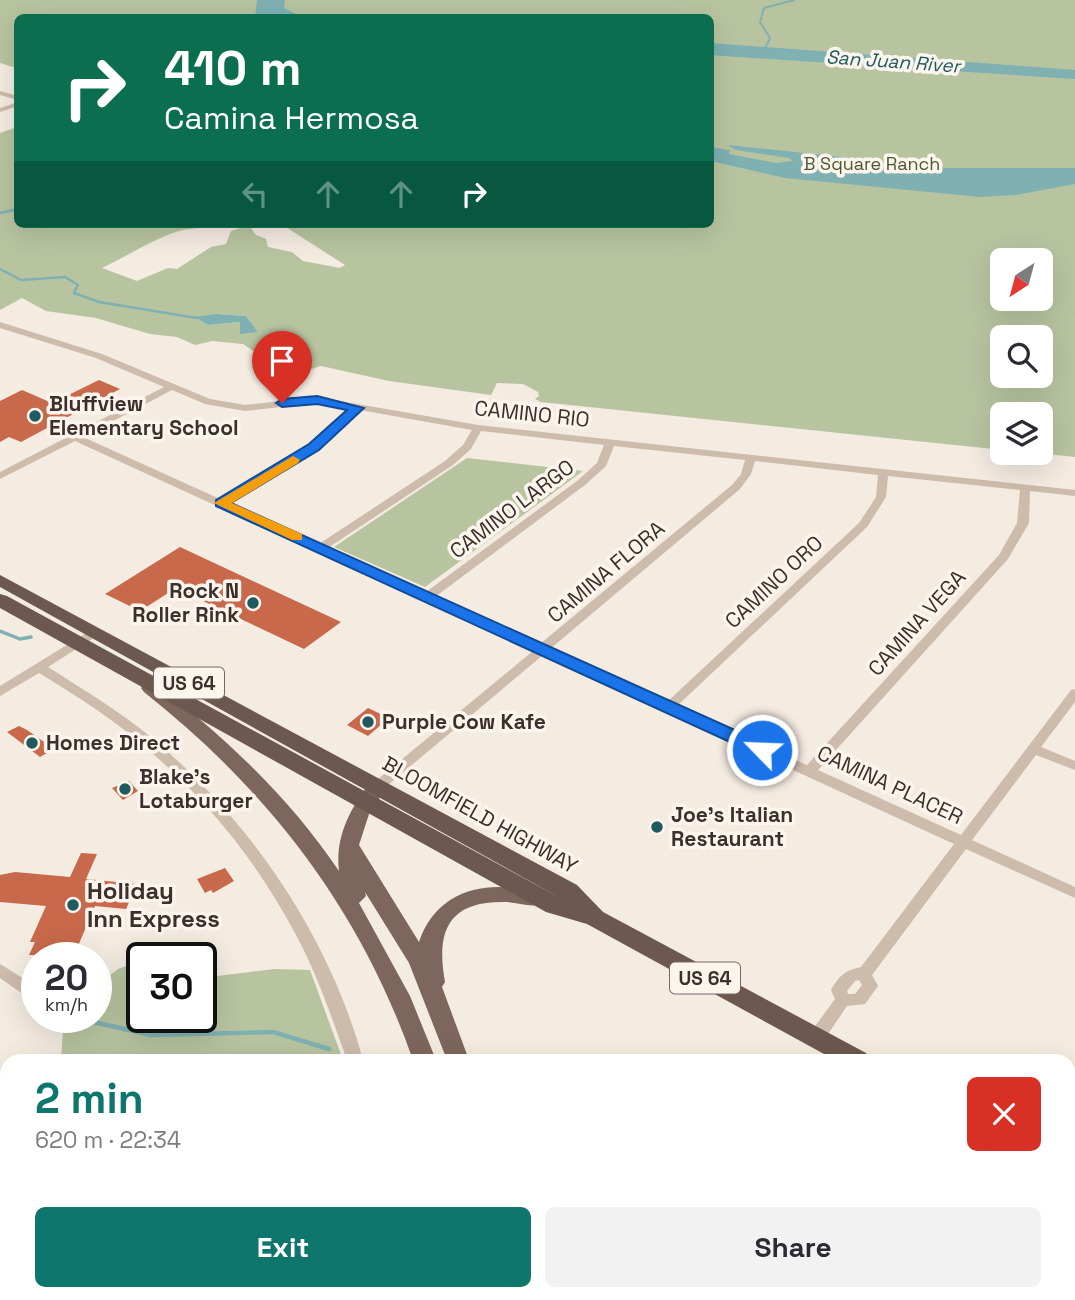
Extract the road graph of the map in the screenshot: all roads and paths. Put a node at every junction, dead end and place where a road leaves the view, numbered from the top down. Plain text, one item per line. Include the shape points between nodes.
1 (0, 325) edge
2 (171, 387) junction
3 (357, 408) junction
4 (478, 428) junction
5 (75, 437) junction
6 (610, 442) junction
7 (751, 457) junction
8 (883, 472) junction
9 (0, 476) edge
10 (1025, 488) junction
11 (1075, 493) edge
12 (221, 503) junction
13 (320, 548) junction
14 (0, 580) edge
15 (426, 598) junction
16 (0, 600) edge
17 (96, 631) junction
18 (78, 643) junction
19 (542, 650) junction
20 (39, 667) junction
21 (124, 669) junction
22 (0, 692) edge
23 (1075, 693) edge
24 (669, 707) junction
25 (1033, 749) junction
26 (1075, 766) edge
27 (809, 771) junction
28 (371, 794) junction
29 (964, 842) junction
30 (349, 844) junction
31 (1075, 893) edge
32 (554, 906) junction
33 (595, 918) junction
34 (0, 970) edge
35 (21, 985) edge
36 (400, 995) junction
37 (437, 1000) junction
38 (816, 1038) junction
39 (353, 1054) edge
40 (422, 1054) edge
41 (456, 1054) edge
42 (846, 1054) edge

1 - 2 street, CAMINO RIO via 99,356
2 - 3 street, CAMINO RIO via 235,407 317,400
2 - 5 street
3 - 4 street, CAMINO RIO
3 - 12 street via 314,447
4 - 6 street, CAMINO RIO
4 - 13 street via 467,447 449,463
5 - 9 street
5 - 12 street, CAMINA PLACER
6 - 7 street, CAMINO RIO
6 - 15 street, CAMINO LARGO via 602,464 581,483
7 - 8 street, CAMINO RIO
7 - 19 street, CAMINA FLORA via 736,487
8 - 10 street, CAMINO RIO
8 - 24 street, CAMINO ORO via 881,497 863,525
10 - 11 street, CAMINO RIO
10 - 27 street, CAMINA VEGA via 1023,523 1004,557
12 - 13 street, CAMINA PLACER
13 - 15 street, CAMINA PLACER
14 - 17 highway, BLOOMFIELD HIGHWAY / US 64
15 - 19 street, CAMINA PLACER
16 - 18 highway, BLOOMFIELD HIGHWAY / US 64
17 - 18 street
17 - 28 highway, BLOOMFIELD HIGHWAY / US 64
18 - 20 street
18 - 21 highway, BLOOMFIELD HIGHWAY / US 64
19 - 24 street, CAMINA PLACER
19 - 28 street, CAMINA FLORA
20 - 22 street
20 - 39 street via 147,738 230,820 259,858 307,938
21 - 28 highway, BLOOMFIELD HIGHWAY / US 64
21 - 36 main road via 224,748 285,810 332,873
23 - 25 street
24 - 27 street, CAMINA PLACER
25 - 26 street
25 - 29 street
27 - 29 street, CAMINA PLACER
28 - 30 main road
28 - 32 highway, BLOOMFIELD HIGHWAY / US 64
28 - 33 highway, BLOOMFIELD HIGHWAY / US 64 via 569,891
29 - 31 street, CAMINA PLACER
29 - 38 street via 864,974 870,986 859,1000 844,1000
30 - 36 main road via 348,878
30 - 37 main road
32 - 33 highway, BLOOMFIELD HIGHWAY / US 64
32 - 37 main road via 522,895 492,893 450,910 430,944
33 - 38 highway, US 64
34 - 35 street
36 - 40 main road
37 - 41 main road
38 - 42 highway, US 64

